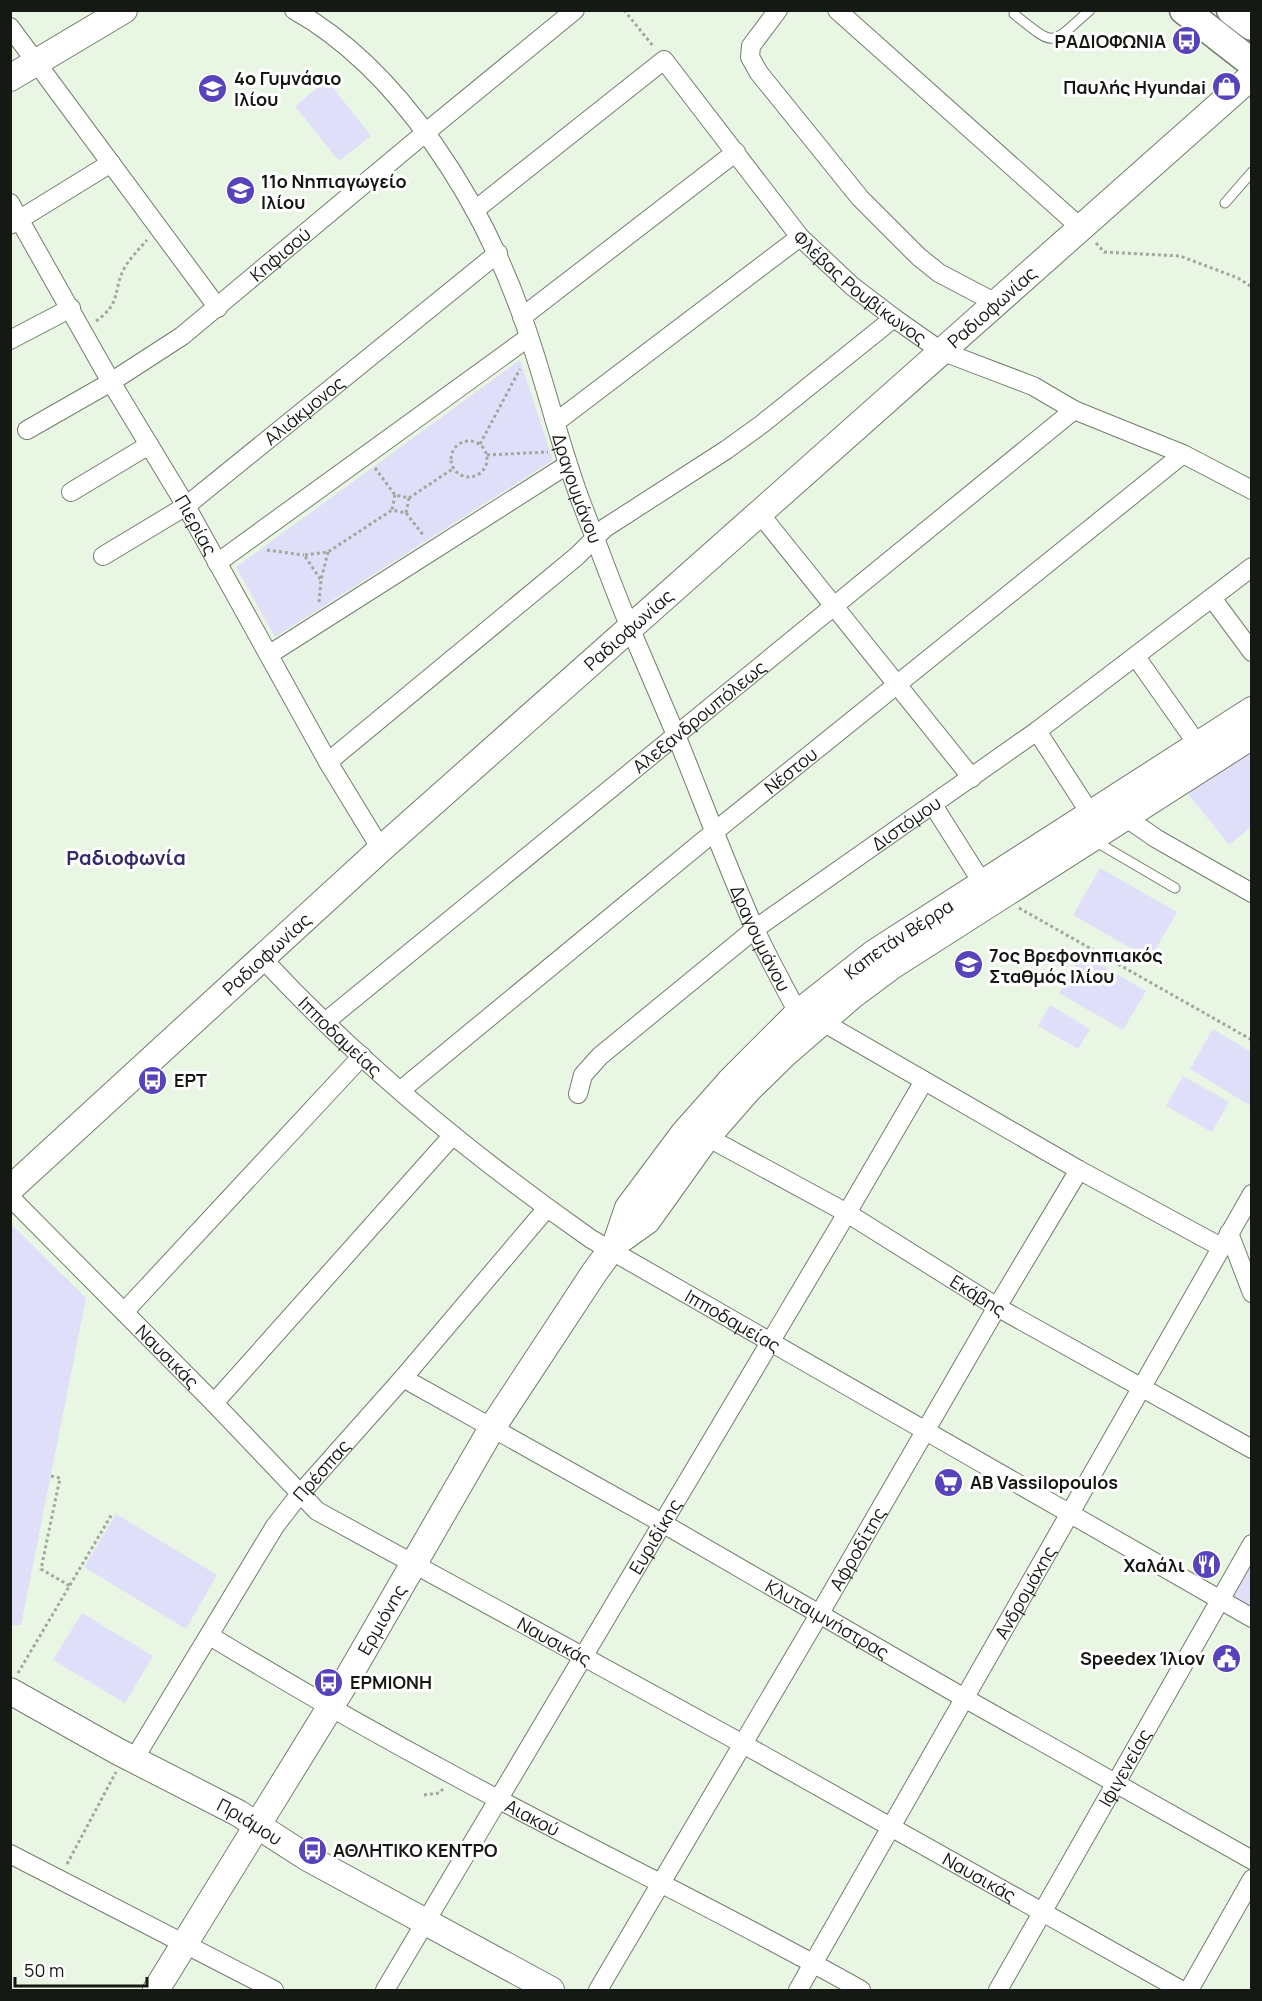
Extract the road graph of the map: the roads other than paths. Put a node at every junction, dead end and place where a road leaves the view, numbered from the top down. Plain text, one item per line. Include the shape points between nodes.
1 (124, 10) edge
2 (294, 10) edge
3 (575, 10) edge
4 (778, 10) edge
5 (837, 10) edge
6 (1090, 10) edge
7 (1184, 10) edge
8 (1231, 10) edge
9 (1014, 14) dead end
10 (1251, 26) edge
11 (10, 27) edge
12 (37, 62) junction
13 (1251, 63) edge
14 (1251, 76) edge
15 (10, 78) edge
16 (425, 132) junction
17 (736, 153) junction
18 (111, 163) junction
19 (1251, 172) edge
20 (10, 203) edge
21 (1225, 203) dead end
22 (475, 210) junction
23 (16, 222) edge
24 (1081, 228) junction
25 (800, 237) junction
26 (498, 253) junction
27 (996, 303) junction
28 (71, 308) junction
29 (218, 308) junction
30 (522, 317) junction
31 (894, 318) junction
32 (10, 340) edge
33 (530, 342) junction
34 (941, 351) junction
35 (111, 382) junction
36 (1074, 410) junction
37 (556, 422) junction
38 (27, 430) dead end
39 (149, 445) junction
40 (1183, 454) junction
41 (565, 458) junction
42 (1251, 490) edge
43 (71, 492) dead end
44 (186, 506) junction
45 (760, 514) junction
46 (595, 537) junction
47 (103, 555) dead end
48 (217, 563) junction
49 (1251, 567) edge
50 (1212, 598) junction
51 (835, 606) junction
52 (630, 629) junction
53 (1251, 652) edge
54 (270, 654) junction
55 (1136, 657) junction
56 (898, 685) junction
57 (1251, 710) edge
58 (1037, 731) junction
59 (675, 735) junction
60 (1251, 735) edge
61 (1198, 745) junction
62 (328, 762) junction
63 (972, 778) junction
64 (933, 805) junction
65 (1090, 813) junction
66 (1125, 817) junction
67 (714, 832) junction
68 (1091, 839) junction
69 (381, 849) junction
70 (1175, 888) dead end
71 (991, 890) junction
72 (1251, 893) edge
73 (754, 929) junction
74 (262, 958) junction
75 (810, 1017) junction
76 (325, 1022) junction
77 (362, 1056) junction
78 (924, 1081) junction
79 (401, 1090) junction
80 (578, 1094) dead end
81 (453, 1135) junction
82 (707, 1137) junction
83 (1079, 1170) junction
84 (11, 1189) edge
85 (1251, 1194) edge
86 (547, 1208) junction
87 (847, 1213) junction
88 (1225, 1240) junction
89 (613, 1247) junction
90 (1251, 1293) edge
91 (997, 1307) junction
92 (124, 1312) junction
93 (769, 1342) junction
94 (403, 1378) junction
95 (1140, 1388) junction
96 (214, 1403) junction
97 (492, 1428) junction
98 (924, 1432) junction
99 (1251, 1449) edge
100 (299, 1495) junction
101 (1069, 1515) junction
102 (662, 1523) junction
103 (1251, 1544) edge
104 (415, 1564) junction
105 (1219, 1600) junction
106 (820, 1613) junction
107 (1251, 1618) edge
108 (210, 1636) junction
109 (582, 1658) junction
110 (13, 1683) edge
111 (966, 1699) junction
112 (330, 1708) junction
113 (743, 1744) junction
114 (126, 1755) junction
115 (1114, 1783) junction
116 (499, 1799) junction
117 (258, 1827) junction
118 (891, 1828) junction
119 (10, 1854) edge
120 (1251, 1860) edge
121 (1251, 1880) edge
122 (661, 1882) junction
123 (1044, 1912) junction
124 (426, 1921) junction
125 (184, 1943) junction
126 (813, 1963) junction
127 (156, 1990) edge
128 (274, 1990) edge
129 (385, 1990) edge
130 (551, 1990) edge
131 (598, 1990) edge
132 (798, 1990) edge
133 (861, 1990) edge
134 (998, 1990) edge
135 (1181, 1990) edge
136 (1189, 1990) edge

1 - 12 street
2 - 16 street, Δραγουμάνου via 370,67
3 - 16 street, Κηφισού
4 - 27 street via 751,46 750,57 759,73 860,198 911,250 939,273
5 - 24 street
6 - 9 lane via 1052,40 1045,39
7 - 13 main road
8 - 10 main road
11 - 12 street
12 - 15 street
12 - 18 street
14 - 24 street, Ραδιοφωνίας
16 - 22 street, Δραγουμάνου
16 - 29 street, Κηφισού
17 - 22 street, Φλέβας Ρουβίκωνος via 664,60
17 - 25 street, Φλέβας Ρουβίκωνος
17 - 30 street
18 - 23 street
18 - 29 street
19 - 21 lane
20 - 23 street, Πιερίας
22 - 26 street, Δραγουμάνου
23 - 28 street, Πιερίας
24 - 27 street, Ραδιοφωνίας
25 - 31 street, Φλέβας Ρουβίκωνος via 852,286
25 - 37 street
26 - 30 street, Δραγουμάνου
26 - 44 street, Αλιάκμονος
27 - 34 street, Ραδιοφωνίας
28 - 32 street
28 - 35 street, Πιερίας
29 - 35 street, Κηφισού via 151,358
30 - 33 street, Δραγουμάνου
31 - 34 street, Φλέβας Ρουβίκωνος
31 - 46 street via 726,450
33 - 37 street, Δραγουμάνου
33 - 48 street
34 - 36 street, Φλέβας Ρουβίκωνος via 1033,386
34 - 45 street, Ραδιοφωνίας
35 - 38 street, Κηφισού
35 - 39 street, Πιερίας
36 - 40 street, Φλέβας Ρουβίκωνος
36 - 51 street, Αλεξανδρουπόλεως
37 - 41 street, Δραγουμάνου
39 - 43 street
39 - 44 street, Πιερίας
40 - 42 street, Φλέβας Ρουβίκωνος
40 - 56 street, Νέστου
41 - 46 street, Δραγουμάνου
41 - 54 street via 434,549
44 - 47 street, Αλιάκμονος
44 - 48 street, Πιερίας
45 - 51 street
45 - 52 street, Ραδιοφωνίας
46 - 52 street, Δραγουμάνου
46 - 62 street
48 - 54 street, Πιερίας
49 - 50 street, Διστόμου
50 - 53 street
50 - 55 street, Διστόμου
51 - 56 street
51 - 59 street, Αλεξανδρουπόλεως
52 - 59 street, Δραγουμάνου
52 - 69 street, Ραδιοφωνίας
54 - 62 street, Πιερίας
55 - 58 street, Διστόμου
55 - 61 street
56 - 63 street
56 - 67 street, Νέστου
57 - 61 street, Καπετάν Βέρρα
58 - 63 street, Διστόμου
58 - 65 street
59 - 67 street, Δραγουμάνου
59 - 76 street, Αλεξανδρουπόλεως
60 - 66 street, Καπετάν Βέρρα
61 - 65 street, Καπετάν Βέρρα
62 - 69 street, Πιερίας
63 - 64 street, Διστόμου
64 - 71 street
64 - 73 street, Διστόμου
65 - 71 street, Καπετάν Βέρρα
66 - 68 street, Καπετάν Βέρρα
66 - 72 street
67 - 73 street, Δραγουμάνου
67 - 79 street, Νέστου
68 - 70 lane
68 - 71 street, Καπετάν Βέρρα
69 - 74 street, Ραδιοφωνίας
71 - 75 street, Καπετάν Βέρρα via 874,953
73 - 75 street, Δραγουμάνου
73 - 80 street, Διστόμου via 600,1056 583,1075
74 - 76 street, Ιπποδαμείας
74 - 84 street, Ραδιοφωνίας
75 - 78 street
75 - 82 street, Καπετάν Βέρρα via 778,1061
75 - 89 street, Καπετάν Βέρρα via 722,1089 684,1133 628,1208
76 - 77 street, Ιπποδαμείας
77 - 79 street, Ιπποδαμείας
77 - 92 street
78 - 83 street
78 - 87 street, Ευριδίκης
79 - 81 street, Ιπποδαμείας
81 - 86 street, Ιπποδαμείας
81 - 96 street
82 - 87 street, Εκάβης
82 - 89 street, Καπετάν Βέρρα via 647,1221
83 - 88 street
83 - 91 street, Αφροδίτης
84 - 92 street, Ναυσικάς via 14,1201
85 - 88 street, Ανδρομάχης
86 - 89 street, Ιπποδαμείας
86 - 94 street, Πρέσπας
87 - 91 street, Εκάβης
87 - 93 street, Ευριδίκης
88 - 90 street
88 - 95 street, Ανδρομάχης
89 - 93 street, Ιπποδαμείας
89 - 97 street, Ερμιόνης
91 - 95 street, Εκάβης
91 - 98 street, Αφροδίτης
92 - 96 street, Ναυσικάς
93 - 98 street, Ιπποδαμείας
93 - 102 street, Ευριδίκης
94 - 97 street, Κλυταιμνήστρας
94 - 100 street, Πρέσπας
95 - 99 street, Εκάβης
95 - 101 street, Ανδρομάχης
96 - 100 street, Ναυσικάς
97 - 102 street, Κλυταιμνήστρας
97 - 104 street, Ερμιόνης
98 - 101 street, Ιπποδαμείας
98 - 106 street, Αφροδίτης
100 - 104 street, Ναυσικάς via 317,1511
100 - 108 street, Πρέσπας via 275,1526
101 - 105 street, Ιπποδαμείας
101 - 111 street, Ανδρομάχης
102 - 106 street, Κλυταιμνήστρας
102 - 109 street, Ευριδίκης
103 - 105 street, Ιφιγενείας
104 - 109 street, Ναυσικάς
104 - 112 street, Ερμιόνης
105 - 107 street, Ιπποδαμείας
105 - 115 street, Ιφιγενείας
106 - 111 street, Κλυταιμνήστρας
106 - 113 street, Αφροδίτης
108 - 112 street, Αιακού
108 - 114 street, Πρέσπας
109 - 113 street, Ναυσικάς
109 - 116 street, Ευριδίκης
110 - 114 street, Πριάμου
111 - 115 street, Κλυταιμνήστρας
111 - 118 street, Ανδρομάχης
112 - 116 street, Αιακού
112 - 117 street, Ερμιόνης
113 - 118 street, Ναυσικάς
113 - 122 street, Αφροδίτης
114 - 117 street, Πριάμου
115 - 120 street, Κλυταιμνήστρας
115 - 123 street, Ιφιγενείας
116 - 122 street, Αιακού
116 - 124 street, Ευριδίκης
117 - 124 street, Πριάμου
117 - 125 street, Ερμιόνης
118 - 123 street, Ναυσικάς
118 - 126 street, Ανδρομάχης
119 - 125 street
121 - 136 street
122 - 126 street, Αιακού
122 - 131 street, Αφροδίτης
123 - 134 street, Ιφιγενείας
123 - 135 street, Ναυσικάς
124 - 129 street, Ευριδίκης
124 - 130 street, Πριάμου
125 - 127 street, Ερμιόνης
125 - 128 street
126 - 132 street, Ανδρομάχης
126 - 133 street, Αιακού

